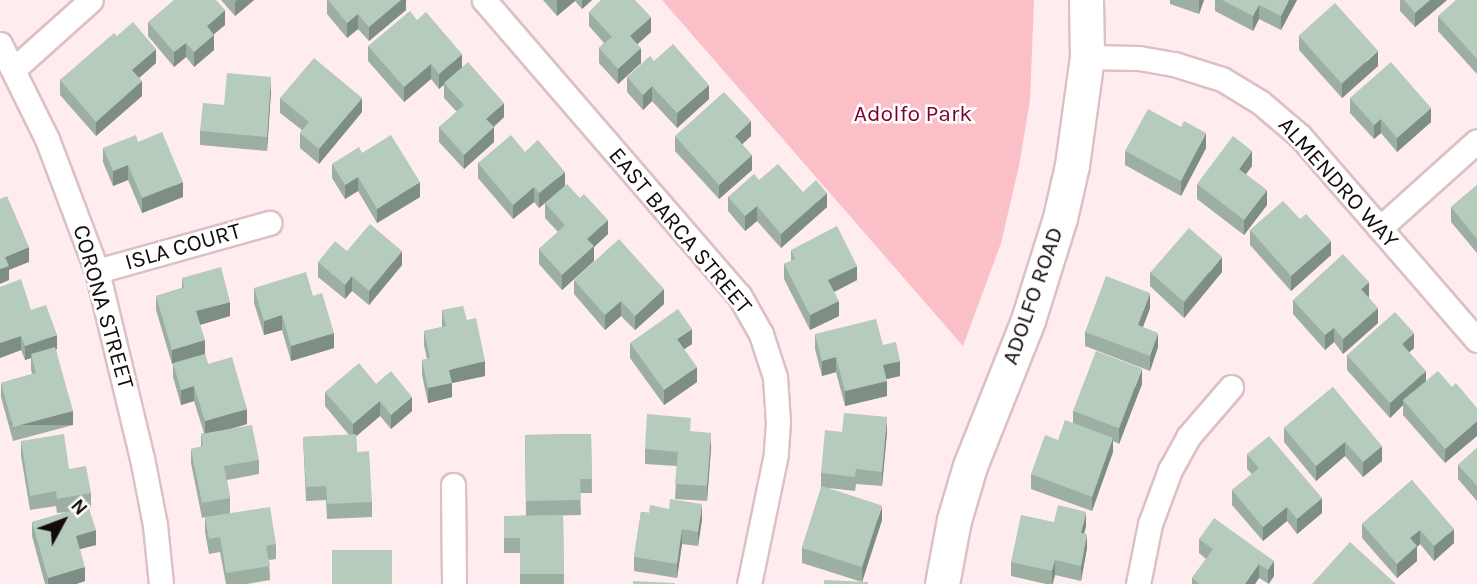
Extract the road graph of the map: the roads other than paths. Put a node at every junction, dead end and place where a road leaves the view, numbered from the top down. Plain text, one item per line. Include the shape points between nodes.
1 (91, 0) edge
2 (484, 0) edge
3 (1086, 0) edge
4 (0, 44) edge
5 (1087, 57) junction
6 (14, 69) junction
7 (1477, 141) edge
8 (269, 223) dead end
9 (1380, 228) junction
10 (97, 271) junction
11 (1477, 340) edge
12 (1231, 387) dead end
13 (453, 485) dead end
14 (160, 584) edge
15 (454, 584) edge
16 (749, 584) edge
17 (942, 584) edge
18 (1138, 584) edge

1 - 6 street
2 - 16 street, EAST BARCA STREET via 694,240 739,295 761,334 775,377 778,422 776,454
3 - 5 main road, ADOLFO ROAD
4 - 6 street, CORONA STREET
5 - 9 street, ALMENDRO WAY via 1174,64 1241,90 1300,136
5 - 17 main road, ADOLFO ROAD via 1072,165 1053,245 970,466
6 - 10 street, CORONA STREET via 64,177
7 - 9 street
8 - 10 street, ISLA COURT
9 - 11 street, ALMENDRO WAY
10 - 14 street, CORONA STREET via 142,458
12 - 18 street via 1188,437 1170,470 1150,524
13 - 15 street

